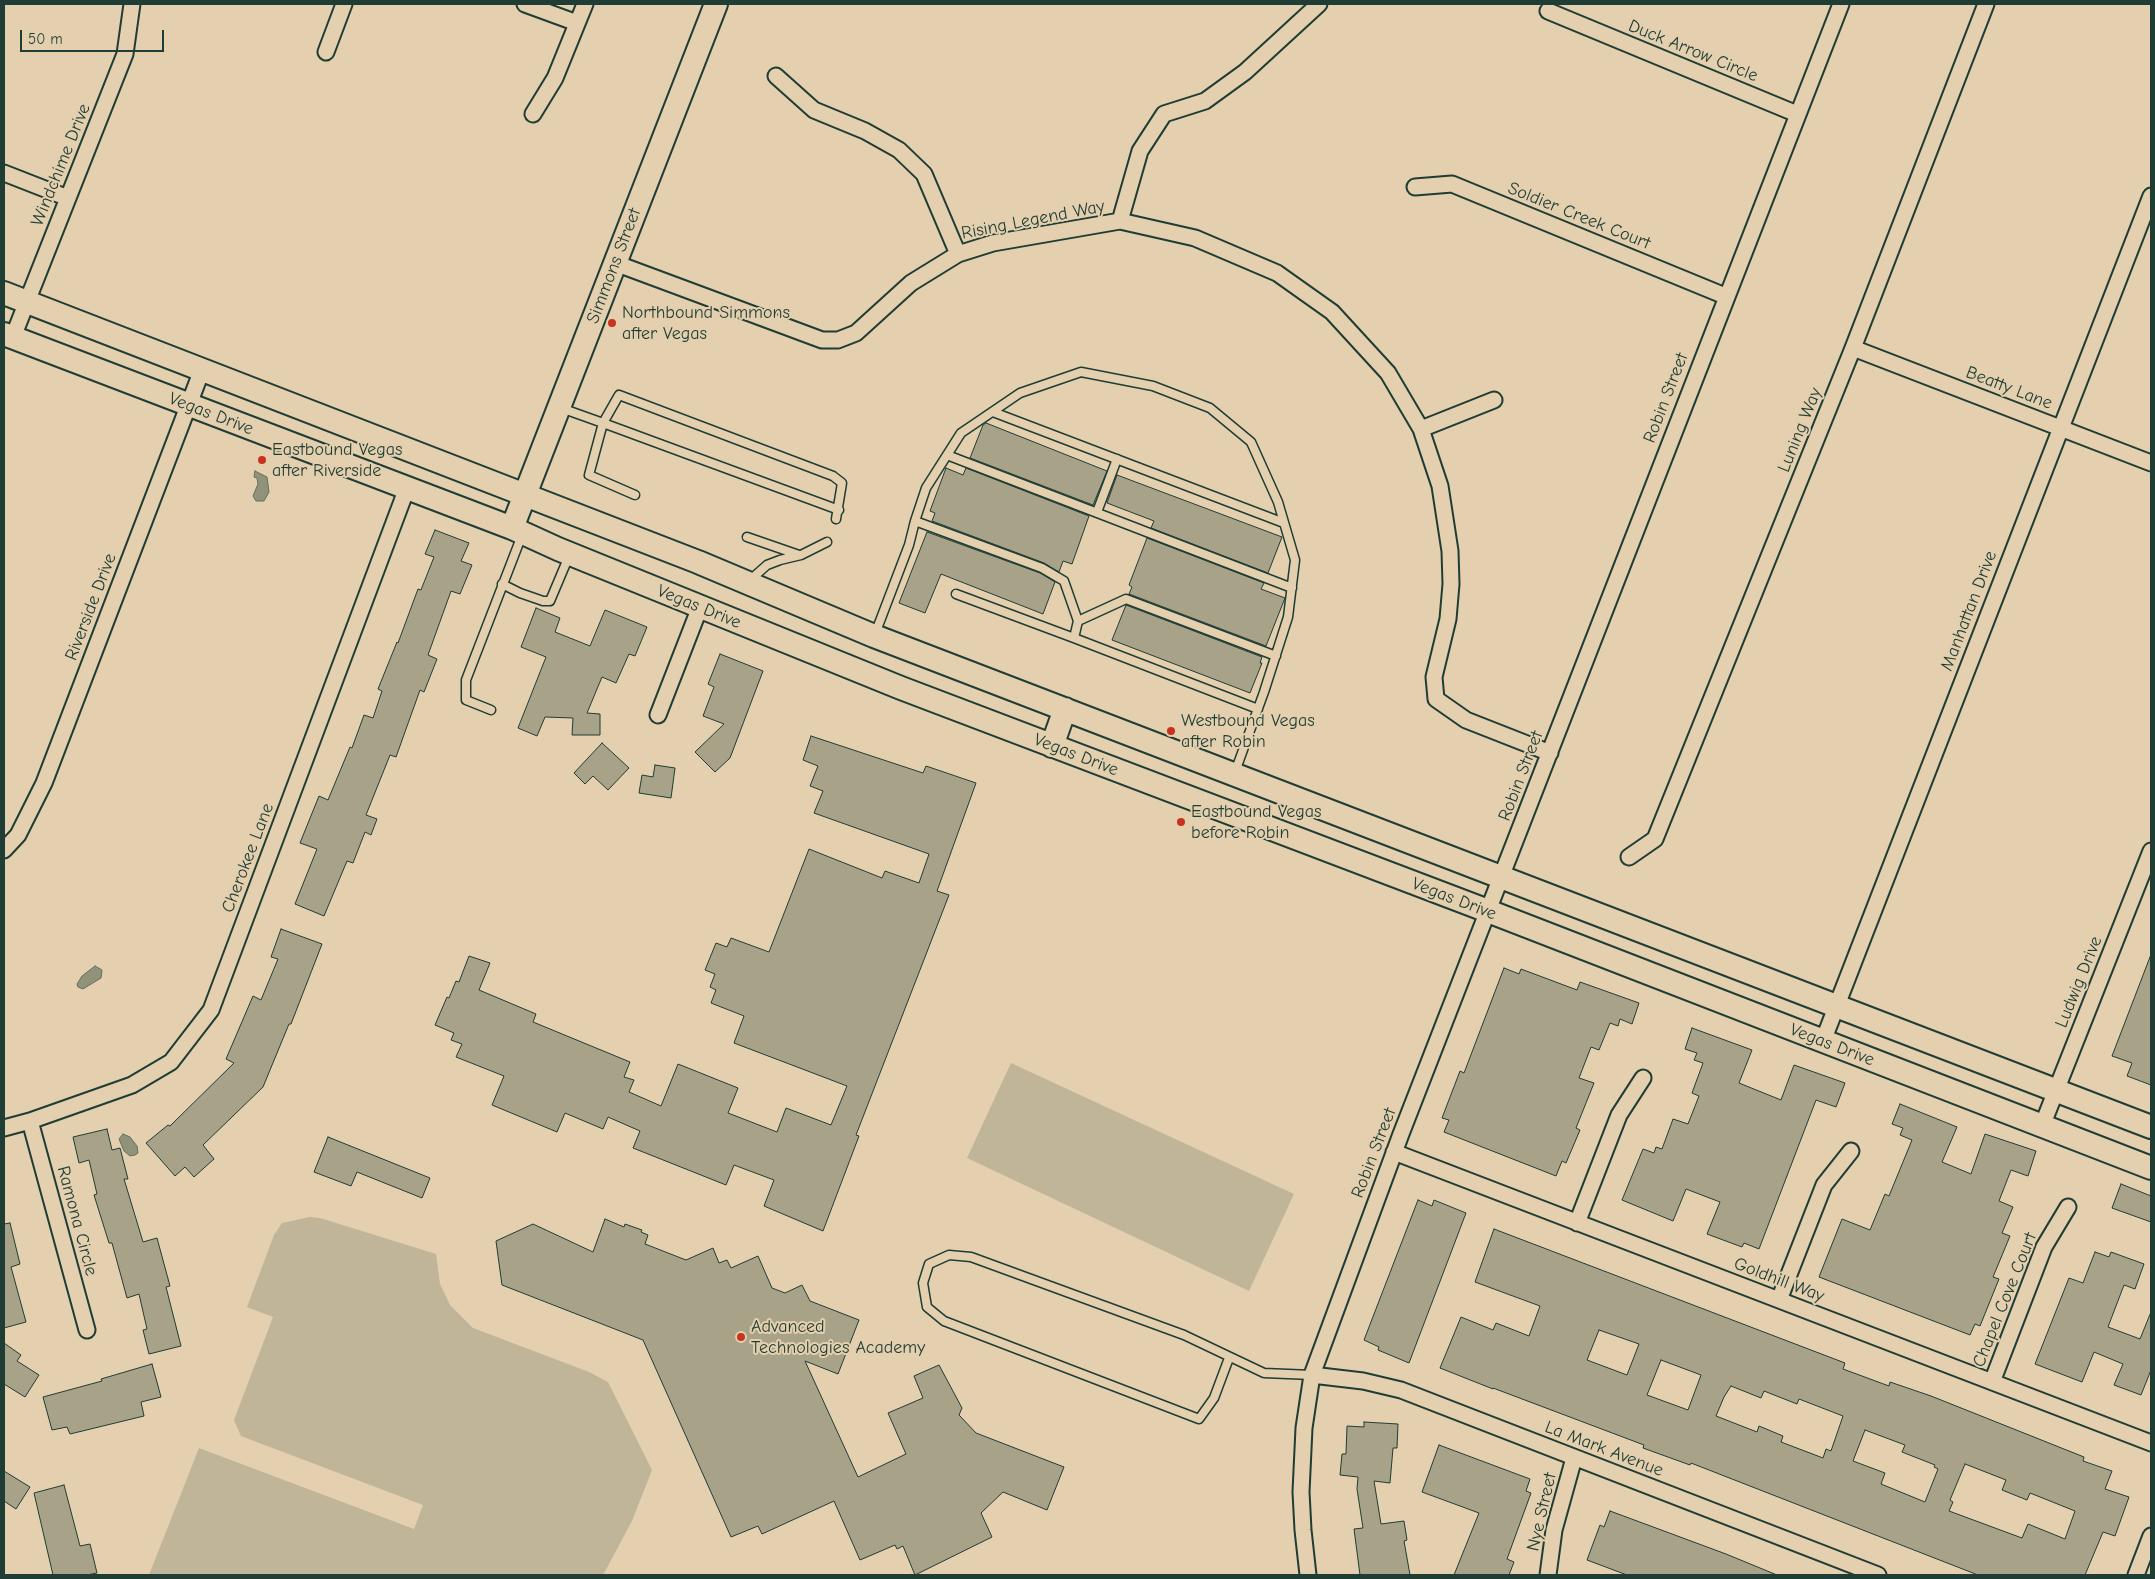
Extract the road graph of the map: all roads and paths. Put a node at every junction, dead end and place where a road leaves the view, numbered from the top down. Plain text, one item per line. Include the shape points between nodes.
1 (132, 4) edge
2 (344, 4) edge
3 (525, 4) edge
4 (585, 4) edge
5 (716, 4) edge
6 (1319, 4) edge
7 (1841, 4) edge
8 (1986, 4) edge
9 (1548, 11) dead end
10 (577, 23) junction
11 (326, 52) dead end
12 (776, 76) dead end
13 (533, 114) dead end
14 (1797, 114) junction
15 (4, 173) edge
16 (1415, 187) dead end
17 (2151, 196) edge
18 (68, 198) junction
19 (1120, 221) junction
20 (958, 254) junction
21 (615, 264) junction
22 (4, 293) edge
23 (1725, 296) junction
24 (27, 302) junction
25 (8, 335) edge
26 (1853, 348) junction
27 (202, 370) junction
28 (1494, 400) dead end
29 (188, 405) junction
30 (559, 408) junction
31 (992, 412) junction
32 (603, 423) junction
33 (2060, 428) junction
34 (1421, 429) junction
35 (947, 455) junction
36 (1117, 459) junction
37 (2151, 464) edge
38 (407, 488) junction
39 (525, 495) junction
40 (635, 495) dead end
41 (839, 510) junction
42 (1097, 512) junction
43 (836, 519) dead end
44 (915, 521) junction
45 (1284, 523) junction
46 (518, 531) junction
47 (747, 537) dead end
48 (827, 542) dead end
49 (570, 554) junction
50 (801, 555) junction
51 (748, 582) junction
52 (502, 584) junction
53 (1292, 588) junction
54 (956, 594) dead end
55 (700, 607) junction
56 (1078, 621) junction
57 (874, 636) junction
58 (1074, 638) junction
59 (1276, 656) junction
60 (1066, 709) junction
61 (492, 710) dead end
62 (1258, 710) junction
63 (658, 715) dead end
64 (1052, 746) junction
65 (1550, 753) junction
66 (1234, 773) junction
67 (4, 850) edge
68 (2151, 851) edge
69 (1630, 857) dead end
70 (1502, 876) junction
71 (1488, 911) junction
72 (1836, 1004) junction
73 (1823, 1041) junction
74 (1643, 1078) dead end
75 (2057, 1090) junction
76 (30, 1121) junction
77 (2042, 1126) junction
78 (2151, 1127) edge
79 (4, 1128) edge
80 (1851, 1151) dead end
81 (1394, 1152) junction
82 (2151, 1168) edge
83 (2068, 1207) dead end
84 (1577, 1223) junction
85 (1779, 1300) junction
86 (88, 1330) dead end
87 (1230, 1358) junction
88 (1312, 1375) junction
89 (1992, 1382) junction
90 (2151, 1443) edge
91 (1574, 1458) junction
92 (2151, 1536) edge
93 (1308, 1575) edge
94 (1548, 1575) edge
95 (1878, 1575) edge
96 (2136, 1575) edge

1 - 18 street, Windchime Drive via 125,54
2 - 11 street
3 - 10 street
4 - 10 street
5 - 21 main road, Simmons Street
6 - 19 street via 1245,72 1205,101 1164,114 1140,151
7 - 14 street, Robin Street
8 - 26 street, Luning Way
9 - 14 street, Duck Arrow Circle
10 - 13 street via 555,78
12 - 20 street via 814,110 865,131 899,150 924,174
14 - 23 street, Robin Street
15 - 18 street
16 - 23 street, Soldier Creek Court via 1452,184
17 - 33 street, Manhattan Drive
18 - 24 street, Windchime Drive
19 - 20 street, Rising Legend Way via 992,243
19 - 34 street, Rising Legend Way via 1196,238 1277,273 1332,312 1388,373
20 - 21 street, Rising Legend Way via 911,283 856,333 838,340 822,340
21 - 30 main road, Simmons Street
22 - 24 main road
23 - 65 street, Robin Street
24 - 25 street, Windchime Drive
24 - 27 main road
25 - 29 main road, Vegas Drive
26 - 33 street, Beatty Lane
26 - 69 street, Luning Way via 1655,839
27 - 29 street, Riverside Drive
27 - 39 main road
28 - 34 street
29 - 38 main road, Vegas Drive
29 - 67 street, Riverside Drive via 44,783 18,835
30 - 32 lane
30 - 39 main road, Simmons Street
31 - 35 lane via 961,432
31 - 36 lane
31 - 45 lane via 1020,393 1081,372 1153,386 1210,408 1251,442
32 - 40 lane via 589,475
32 - 41 lane
32 - 41 lane via 619,395 833,476 842,483
33 - 37 street, Beatty Lane
33 - 72 street, Manhattan Drive
34 - 65 street, Rising Legend Way via 1440,486 1450,551 1448,620 1434,677 1436,699 1466,720
35 - 42 lane
35 - 44 lane via 926,488
36 - 42 lane
36 - 45 lane
38 - 46 main road, Vegas Drive
38 - 76 street, Cherokee Lane via 211,1010 171,1062 132,1085
39 - 46 main road, Simmons Street
39 - 51 main road
41 - 43 lane
42 - 53 lane
44 - 56 lane via 1056,576 1064,581
44 - 57 lane
45 - 53 lane via 1295,560
46 - 49 main road, Vegas Drive
46 - 52 lane
47 - 50 lane
48 - 50 lane
49 - 52 lane via 550,601
49 - 55 main road, Vegas Drive
50 - 51 lane via 768,565
51 - 57 main road
52 - 61 lane via 466,680 466,700
53 - 59 lane via 1288,618
54 - 58 lane
55 - 63 street
55 - 64 main road, Vegas Drive
56 - 58 lane
56 - 59 lane via 1126,599
57 - 60 main road
58 - 62 lane
59 - 62 lane
60 - 64 main road
60 - 66 main road
62 - 66 lane
64 - 71 main road, Vegas Drive
65 - 70 street, Robin Street
66 - 70 main road
68 - 75 street, Ludwig Drive
70 - 71 street, Robin Street
70 - 72 main road
71 - 73 main road, Vegas Drive
71 - 81 street, Robin Street
72 - 73 street, Manhattan Drive
72 - 75 main road
73 - 77 main road, Vegas Drive
74 - 84 street via 1619,1115
75 - 77 street, Ludwig Drive
75 - 78 main road
76 - 79 street, Cherokee Lane
76 - 86 street, Ramona Circle
77 - 82 main road, Vegas Drive
80 - 85 street via 1824,1185
81 - 84 street, Goldhill Way
81 - 88 street, Robin Street
83 - 89 street, Chapel Cove Court via 2044,1247
84 - 85 street, Goldhill Way
85 - 89 street, Goldhill Way
87 - 87 lane via 1184,1335 971,1256 949,1255 929,1264 923,1283 927,1307 944,1321 1199,1419 1214,1398
87 - 88 lane via 1264,1373
88 - 91 street, La Mark Avenue via 1363,1381 1401,1390
88 - 93 street, Robin Street via 1304,1428 1301,1492
89 - 90 street, Goldhill Way
91 - 94 street, Nye Street via 1554,1530
91 - 95 street, La Mark Avenue
92 - 96 street

